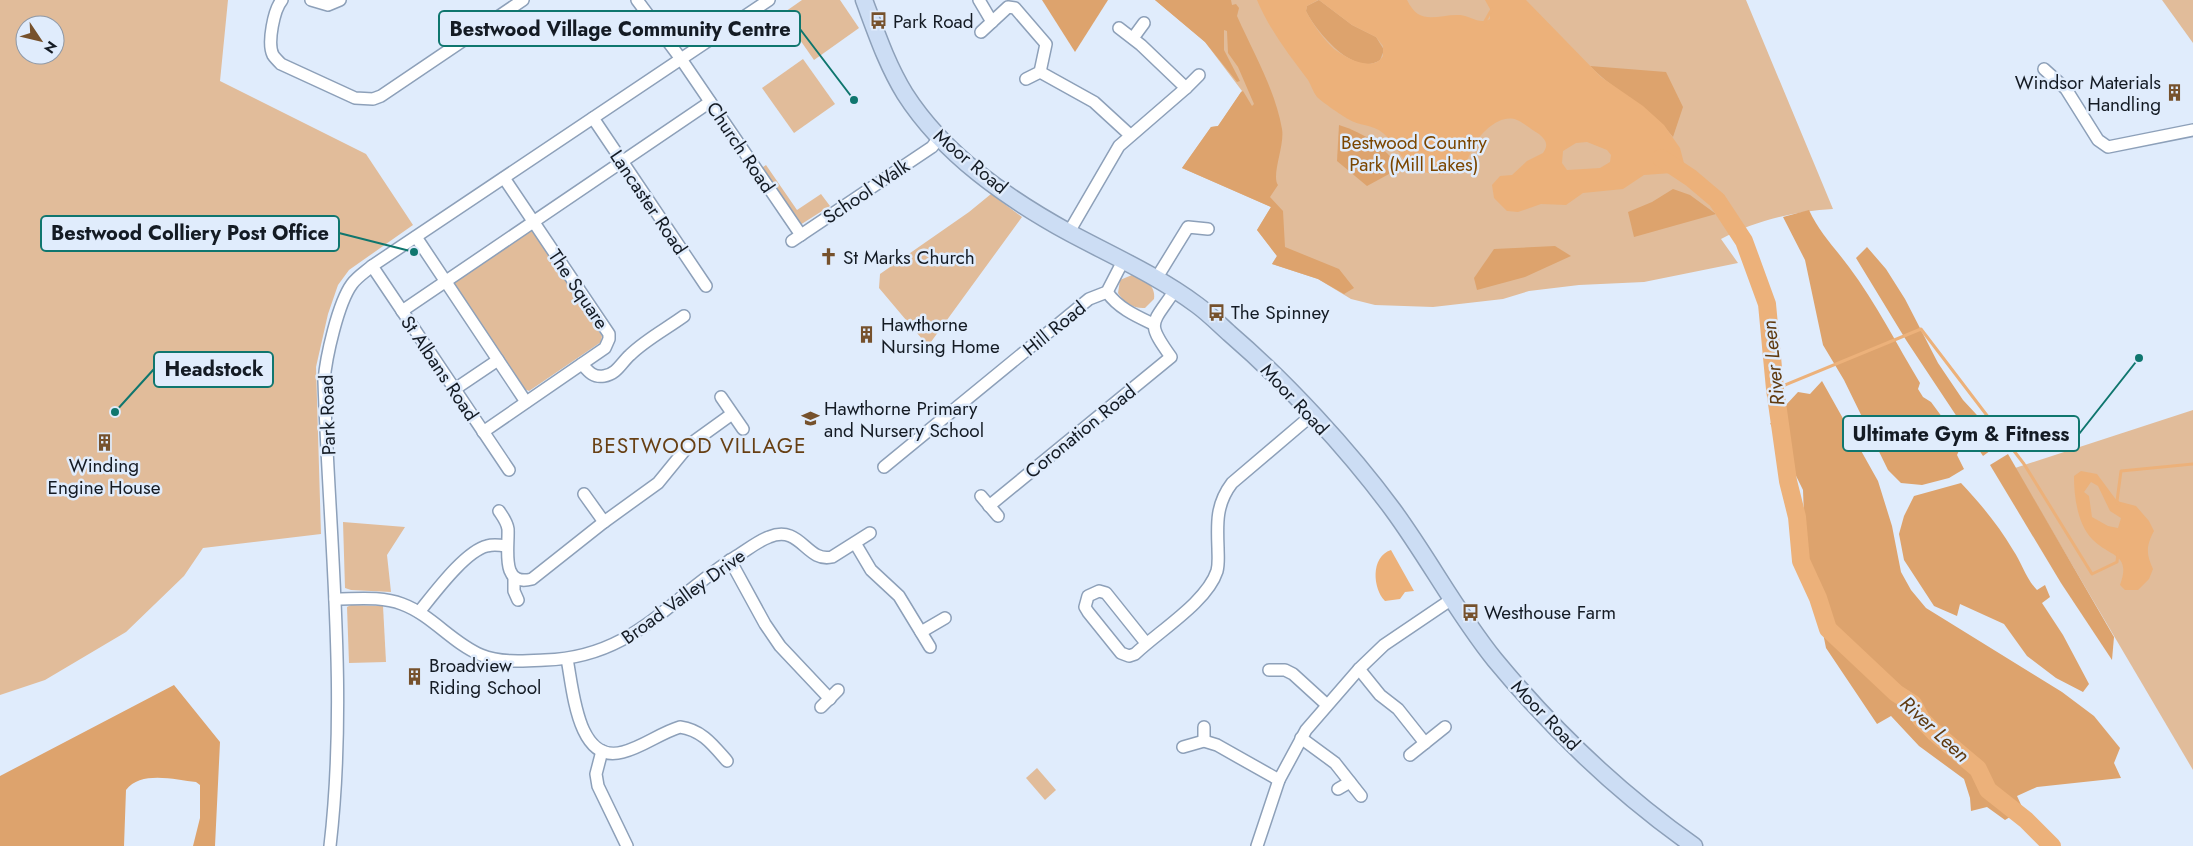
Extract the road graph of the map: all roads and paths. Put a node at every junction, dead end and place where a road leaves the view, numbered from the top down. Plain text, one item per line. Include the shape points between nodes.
1 (282, 0) edge
2 (311, 0) edge
3 (340, 0) edge
4 (522, 0) edge
5 (637, 0) edge
6 (769, 0) edge
7 (864, 0) edge
8 (979, 0) edge
9 (992, 22) junction
10 (1144, 23) dead end
11 (1118, 28) dead end
12 (981, 32) dead end
13 (1133, 38) junction
14 (681, 59) junction
15 (2044, 69) dead end
16 (1040, 72) junction
17 (1199, 75) dead end
18 (1026, 79) dead end
19 (1186, 88) junction
20 (710, 102) junction
21 (593, 118) junction
22 (2193, 130) edge
23 (1130, 135) junction
24 (939, 138) junction
25 (622, 162) junction
26 (504, 178) junction
27 (534, 222) junction
28 (1208, 229) dead end
29 (1069, 232) junction
30 (416, 237) junction
31 (796, 238) joint
32 (1123, 261) junction
33 (372, 266) junction
34 (1156, 279) junction
35 (446, 281) junction
36 (706, 286) dead end
37 (1175, 290) junction
38 (1107, 292) junction
39 (402, 311) junction
40 (684, 316) dead end
41 (1153, 324) junction
42 (667, 328) junction
43 (674, 338) dead end
44 (498, 360) junction
45 (582, 364) junction
46 (454, 389) junction
47 (721, 397) dead end
48 (526, 402) junction
49 (732, 414) junction
50 (1312, 415) junction
51 (743, 429) dead end
52 (483, 432) junction
53 (884, 467) dead end
54 (509, 470) dead end
55 (584, 494) dead end
56 (981, 496) dead end
57 (989, 506) junction
58 (500, 511) dead end
59 (998, 516) dead end
60 (604, 522) junction
61 (870, 533) dead end
62 (855, 543) junction
63 (506, 546) junction
64 (730, 560) junction
65 (514, 578) junction
66 (335, 599) junction
67 (1452, 599) junction
68 (518, 600) dead end
69 (419, 612) junction
70 (945, 618) dead end
71 (921, 632) junction
72 (1146, 643) junction
73 (930, 647) dead end
74 (568, 659) junction
75 (1292, 659) dead end
76 (1359, 669) junction
77 (1269, 670) dead end
78 (1288, 672) junction
79 (830, 699) dead end
80 (1327, 705) junction
81 (1204, 727) dead end
82 (1444, 727) dead end
83 (1301, 738) junction
84 (1204, 741) junction
85 (1425, 743) junction
86 (728, 744) dead end
87 (1183, 747) dead end
88 (602, 752) junction
89 (1410, 755) dead end
90 (1279, 780) junction
91 (1350, 782) junction
92 (1338, 788) dead end
93 (1361, 796) dead end
94 (330, 846) edge
95 (627, 846) edge
96 (1257, 846) edge
97 (1694, 846) edge

1 - 4 street via 275,8 271,47 276,60 364,100 382,96
2 - 3 street via 328,5
5 - 14 street, Church Road
6 - 14 street, Park Road
7 - 24 main road, Moor Road via 893,72 910,102
8 - 9 street
9 - 12 street
9 - 16 street via 1008,8 1015,8 1046,44
10 - 13 street
11 - 13 street
13 - 19 street
14 - 20 street, Church Road
14 - 21 street, Park Road
15 - 22 street via 2066,89 2098,140 2108,147
16 - 18 street
16 - 23 street via 1094,102
17 - 19 street
19 - 23 street
20 - 25 street
20 - 31 street, Church Road
21 - 25 street, Lancaster Road
21 - 26 street, Park Road
23 - 29 street via 1119,146
24 - 29 main road, Moor Road via 984,176
24 - 31 street, School Walk via 932,147
25 - 27 street
25 - 36 street, Lancaster Road
26 - 27 street, The Square
26 - 30 street, Park Road
27 - 35 street
27 - 45 street, The Square via 609,334 605,348
28 - 34 street via 1188,227
29 - 32 main road, Moor Road
30 - 33 street, Park Road
30 - 35 street
32 - 34 main road, Moor Road
32 - 38 street, Hill Road
33 - 39 street, St Albans Road
33 - 66 street, Park Road via 357,277 347,292 325,366
34 - 37 main road, Moor Road
35 - 39 street
35 - 44 street
37 - 41 street
37 - 50 main road, Moor Road via 1250,352
38 - 41 street via 1125,309
38 - 53 street, Hill Road via 1090,300
39 - 46 street, St Albans Road
40 - 42 street
41 - 57 street, Coronation Road via 1154,333 1174,354
42 - 43 street
42 - 45 street via 629,356 618,370 606,376 590,373
44 - 46 street
44 - 48 street
45 - 48 street, The Square
46 - 52 street, St Albans Road
47 - 49 street
48 - 52 street, The Square
49 - 51 street
49 - 60 street via 690,445 662,480
50 - 67 main road, Moor Road via 1395,512
50 - 72 street via 1228,487 1218,511 1219,563 1212,583 1201,598
52 - 54 street, St Albans Road
55 - 60 street
56 - 57 street
57 - 59 street
58 - 63 street via 506,523
60 - 65 street via 532,579 522,582
61 - 62 street, Broad Valley Drive
62 - 64 street, Broad Valley Drive via 826,559 798,539 778,534
62 - 71 street via 872,570 899,596
63 - 65 street
63 - 69 street via 486,546 477,550 437,579
64 - 74 street, Broad Valley Drive via 632,636 603,650
64 - 79 street via 780,646
65 - 68 street
66 - 69 street, Broad Valley Drive via 389,600
66 - 94 street, Park Road via 339,750
67 - 76 street via 1384,645
67 - 97 main road, Moor Road via 1495,659 1563,734 1622,790
69 - 74 street, Broad Valley Drive via 482,655 504,660
70 - 71 street
71 - 73 street
72 - 72 street via 1135,654 1121,653 1085,607 1088,596 1099,591 1106,593
74 - 88 street via 585,737
75 - 78 street
76 - 80 street
76 - 85 street
77 - 78 street
78 - 80 street
80 - 83 street
81 - 84 street
82 - 85 street
83 - 90 street
83 - 91 street via 1325,754
84 - 87 street
84 - 90 street
85 - 89 street
86 - 88 street via 723,756 698,732 680,727 621,753
88 - 95 street via 596,774 598,786
90 - 96 street
91 - 92 street
91 - 93 street

